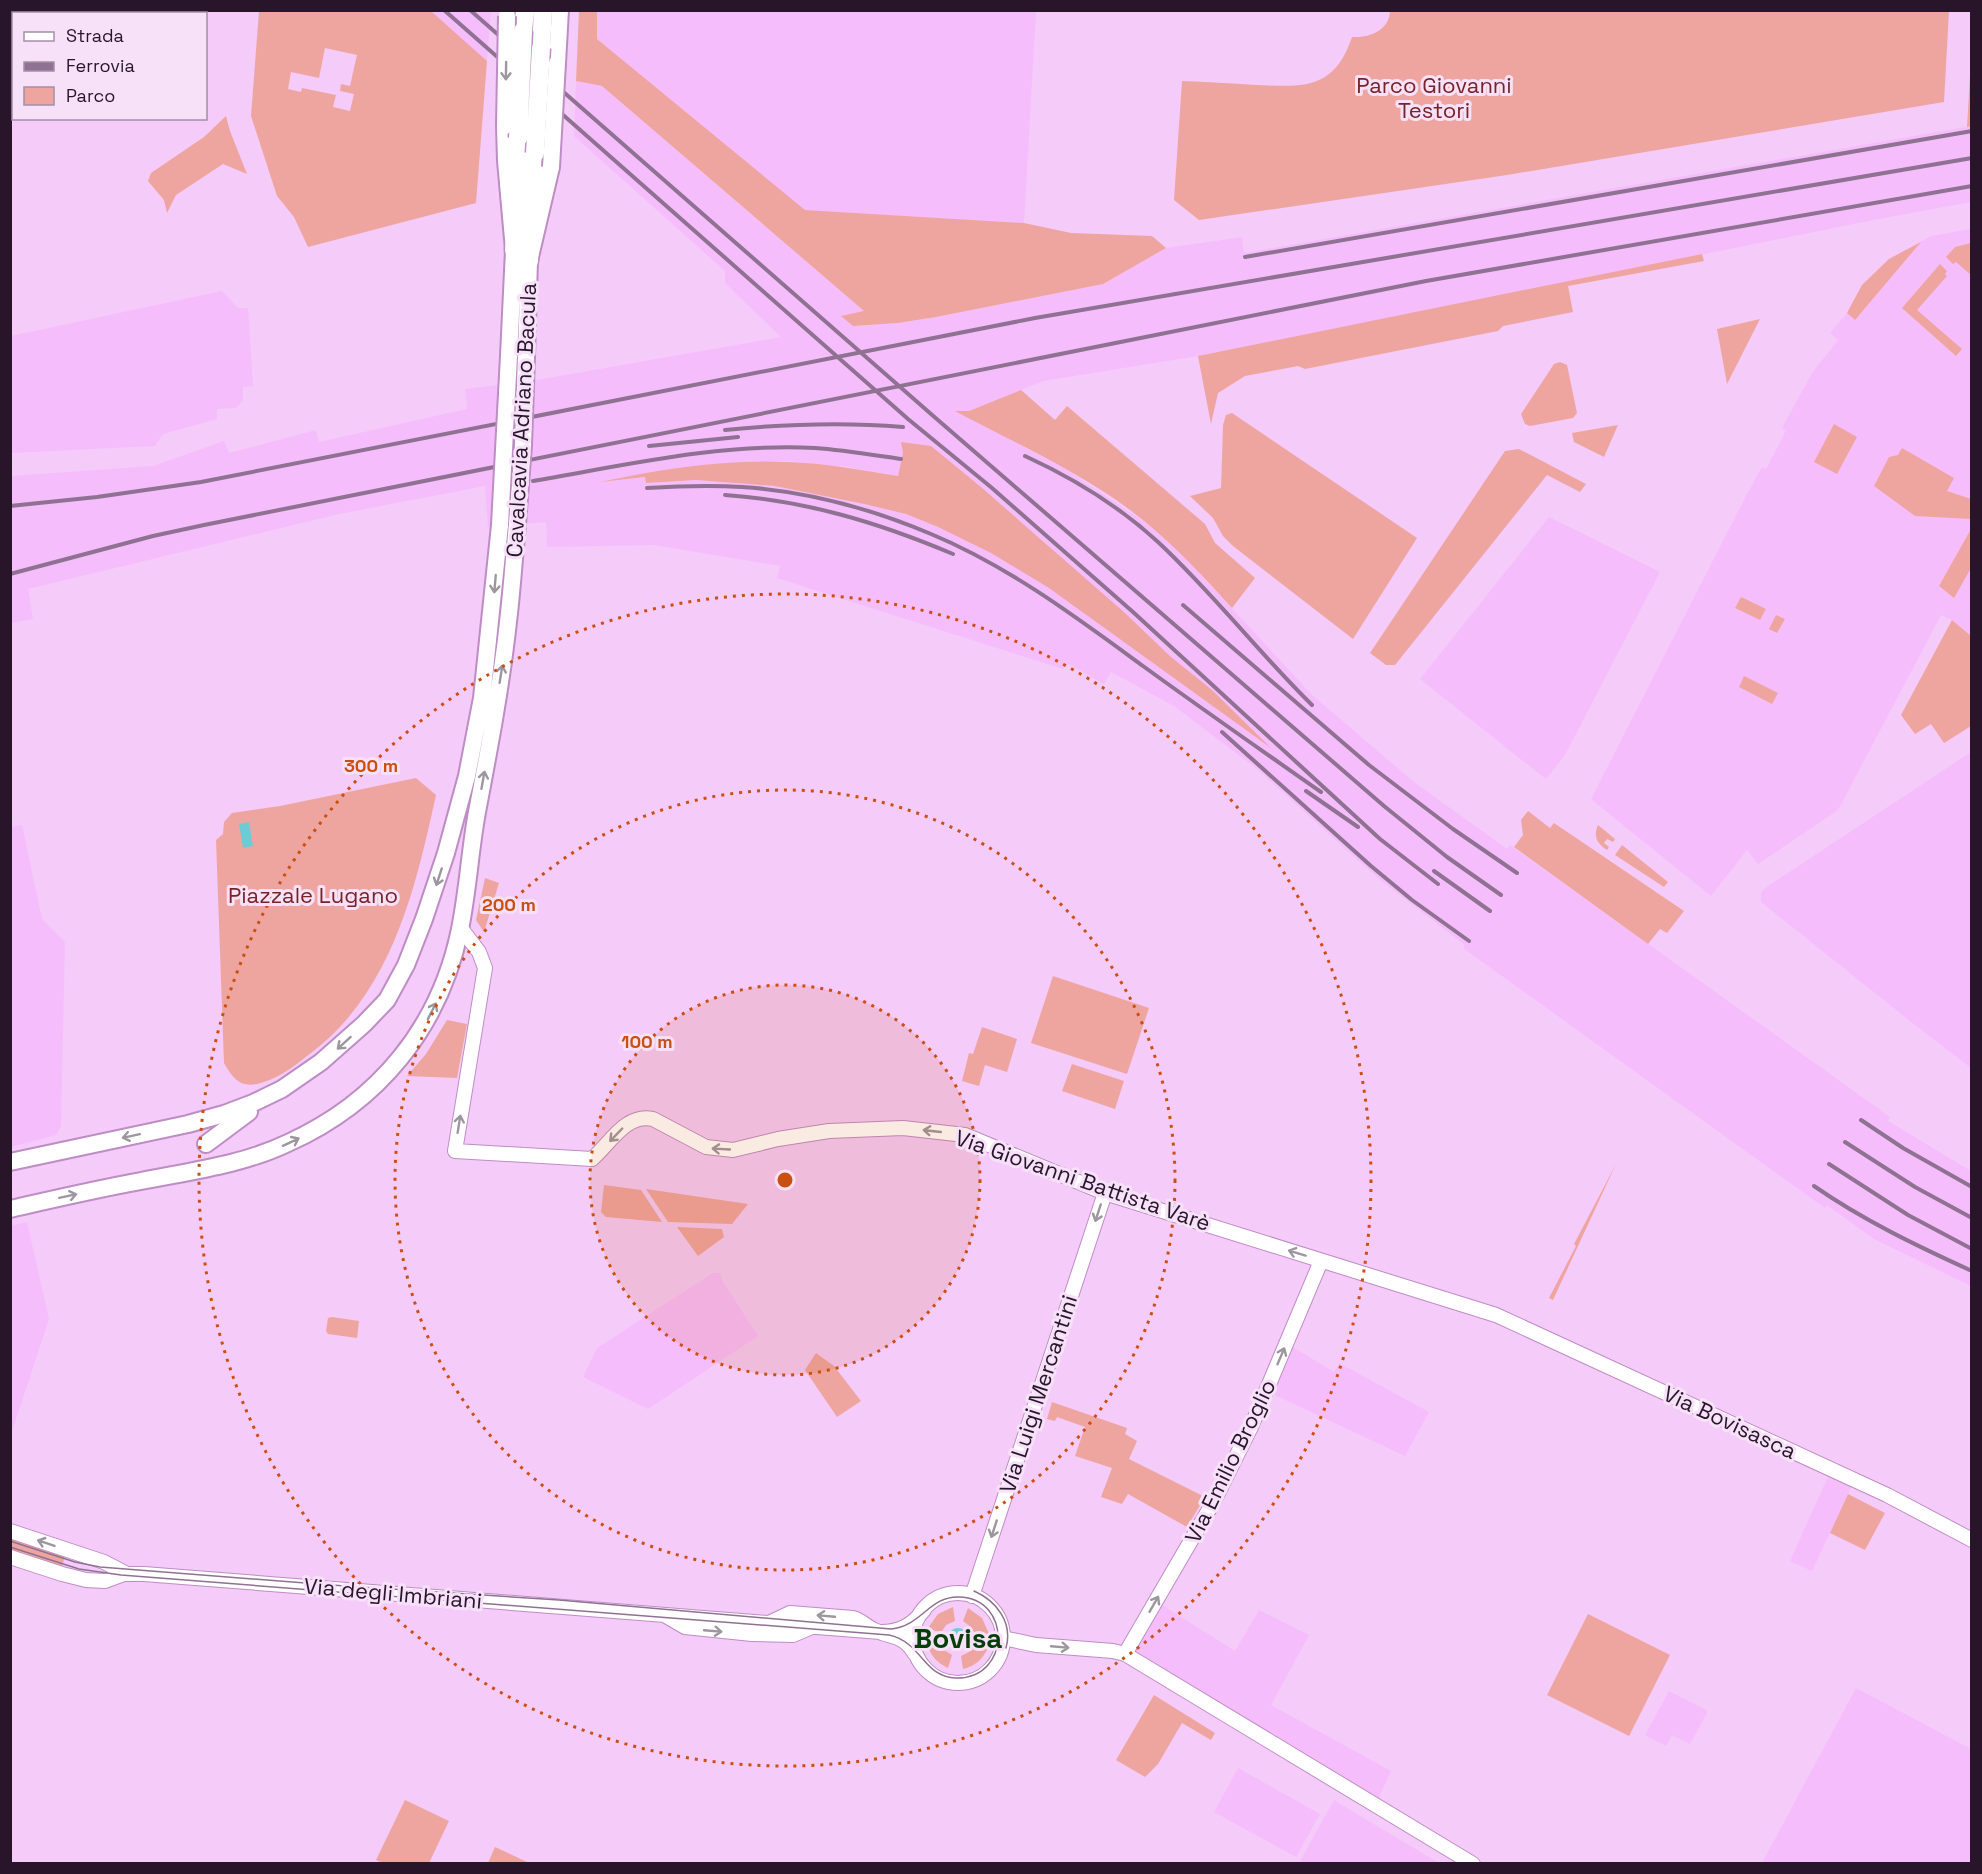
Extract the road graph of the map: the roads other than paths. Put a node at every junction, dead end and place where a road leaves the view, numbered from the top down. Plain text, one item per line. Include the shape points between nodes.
1 (525, 10) edge
2 (543, 10) edge
3 (560, 10) edge
4 (507, 13) edge
5 (511, 132) junction
6 (514, 250) joint
7 (529, 261) junction
8 (508, 525) junction
9 (460, 927) junction
10 (282, 1089) junction
11 (212, 1118) junction
12 (206, 1144) junction
13 (10, 1162) edge
14 (192, 1171) junction
15 (1105, 1192) junction
16 (10, 1209) edge
17 (1321, 1261) junction
18 (1485, 1311) joint
19 (10, 1531) edge
20 (1971, 1540) edge
21 (10, 1557) edge
22 (128, 1574) junction
23 (972, 1596) junction
24 (924, 1610) junction
25 (658, 1614) junction
26 (765, 1623) junction
27 (817, 1627) junction
28 (881, 1632) junction
29 (1003, 1638) junction
30 (1125, 1654) junction
31 (919, 1661) junction
32 (1473, 1863) edge

1 - 5 highway, Cavalcavia Adriano Bacula, bridge
2 - 7 highway, bridge
3 - 7 main road, Cavalcavia Adriano Bacula, bridge via 551,167
4 -> 5 main road, Cavalcavia Adriano Bacula, bridge
5 - 6 highway, Cavalcavia Adriano Bacula via 519,203
6 - 8 main road, Cavalcavia Adriano Bacula, bridge via 508,356
7 - 8 main road, Cavalcavia Adriano Bacula, bridge via 523,445
9 -> 8 main road, Cavalcavia Adriano Bacula via 507,635
8 -> 10 main road, Cavalcavia Adriano Bacula via 473,749 456,821 410,957 387,1000 374,1014 327,1057
14 -> 9 main road via 237,1162 289,1143 328,1121 373,1087 403,1055 429,1018 449,972
15 -> 9 street, Via Giovanni Battista Varè via 960,1134 903,1128 829,1131 733,1150 706,1147 644,1117 624,1126 592,1159 455,1151 485,968 479,952
10 - 11 main road
10 - 12 main road
11 - 12 main road
11 -> 13 main road
12 - 14 main road
16 -> 14 main road
17 -> 15 street, Via Giovanni Battista Varè
15 -> 23 street, Via Luigi Mercantini
17 - 18 street, Via Giovanni Battista Varè
30 -> 17 street, Via Emilio Broglio via 1219,1491
18 - 20 street, Via Bovisasca via 1887,1495
22 -> 19 street, Via degli Imbriani
21 - 22 street, Via degli Imbriani via 86,1580 105,1581
22 - 25 street, Via degli Imbriani
23 - 24 street via 944,1596
23 - 29 street via 986,1603 997,1616
24 - 28 street, Via degli Imbriani via 905,1628
24 - 31 street via 913,1635
25 - 26 street, Via degli Imbriani
25 -> 27 street, Via degli Imbriani via 681,1626 709,1631 793,1635
26 - 27 street, Via degli Imbriani
28 -> 26 street, Via degli Imbriani via 856,1619 818,1615 790,1613
27 - 28 street, Via degli Imbriani
28 - 31 street, Via degli Imbriani via 904,1640
29 -> 30 street
29 - 31 street via 992,1667 972,1681 944,1681
30 - 32 street

